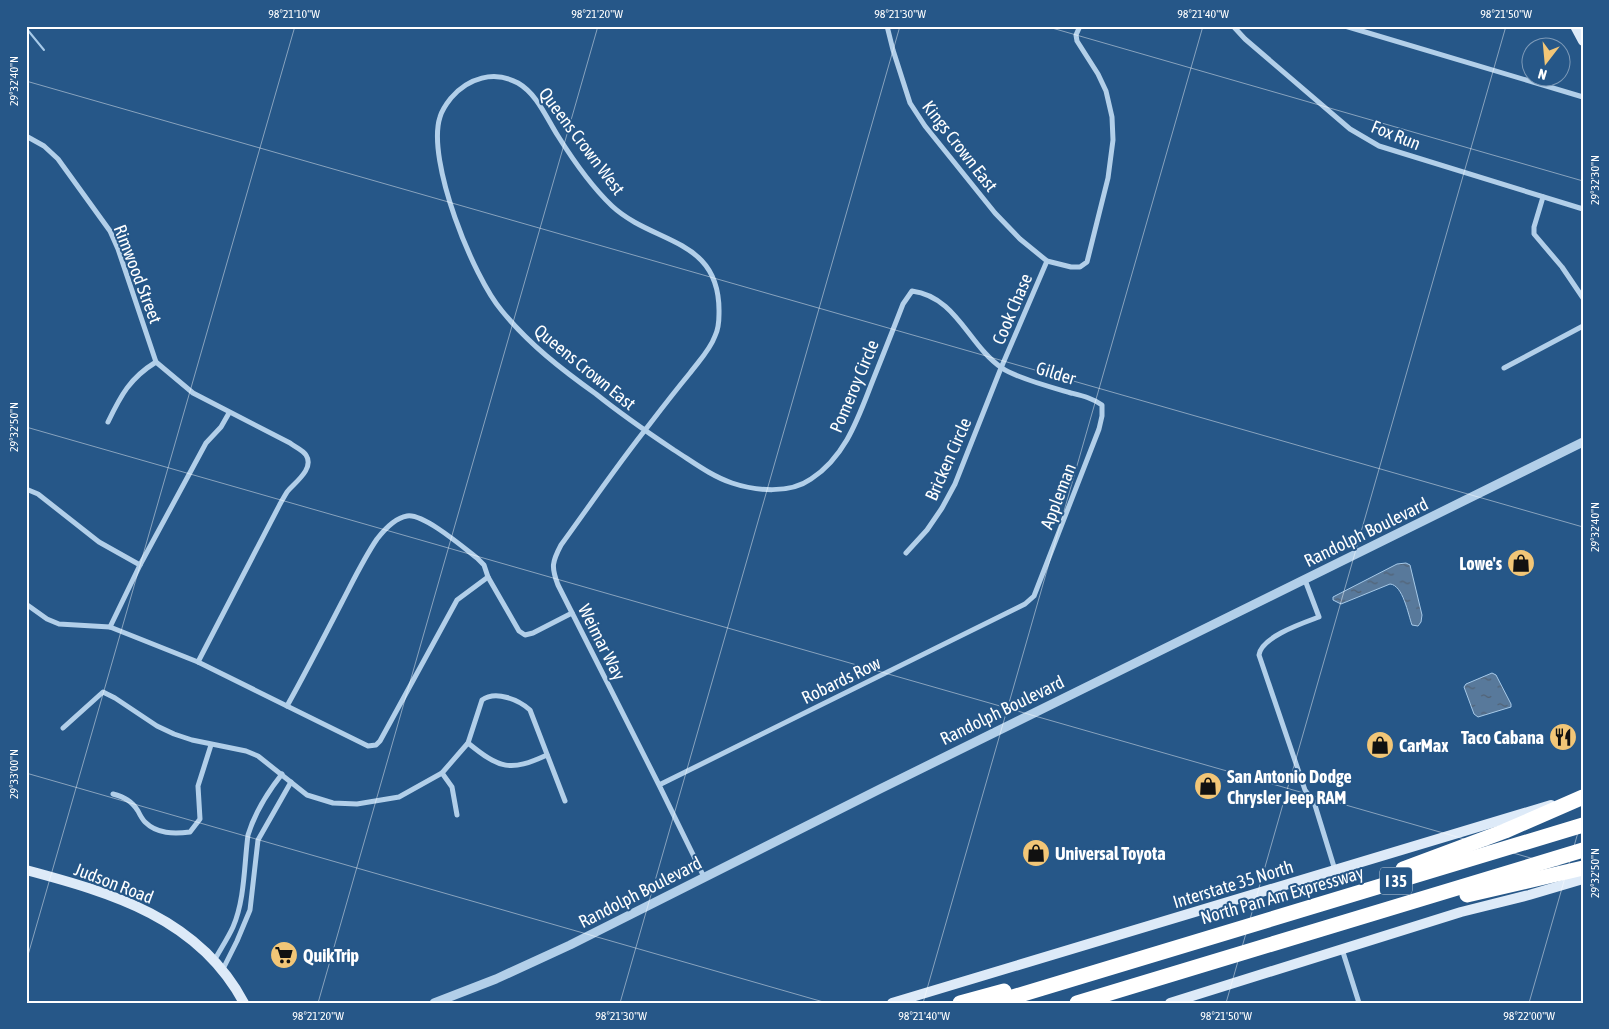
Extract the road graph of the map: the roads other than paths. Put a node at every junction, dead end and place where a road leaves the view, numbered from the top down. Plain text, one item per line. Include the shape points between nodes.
1 (887, 26) edge
2 (1233, 26) edge
3 (1345, 26) edge
4 (1576, 26) edge
5 (1078, 28) edge
6 (1583, 41) edge
7 (1583, 98) edge
8 (448, 102) joint
9 (26, 136) edge
10 (1543, 196) junction
11 (1583, 209) edge
12 (1047, 261) junction
13 (1583, 298) edge
14 (1583, 326) edge
15 (156, 362) junction
16 (1001, 368) junction
17 (1504, 368) dead end
18 (1102, 405) joint
19 (229, 412) junction
20 (108, 422) dead end
21 (644, 430) junction
22 (1583, 442) edge
23 (26, 489) edge
24 (906, 553) dead end
25 (140, 565) junction
26 (488, 577) junction
27 (1305, 580) junction
28 (1034, 596) joint
29 (26, 604) edge
30 (572, 614) junction
31 (110, 627) junction
32 (198, 662) junction
33 (287, 706) junction
34 (63, 728) dead end
35 (468, 742) junction
36 (211, 745) junction
37 (547, 754) junction
38 (442, 773) junction
39 (282, 774) junction
40 (291, 782) junction
41 (659, 785) junction
42 (113, 794) dead end
43 (1583, 796) edge
44 (565, 801) dead end
45 (457, 815) dead end
46 (1583, 825) edge
47 (1583, 850) edge
48 (1583, 868) edge
49 (26, 870) edge
50 (1335, 870) junction
51 (704, 878) junction
52 (1583, 879) edge
53 (1208, 936) junction
54 (1266, 945) junction
55 (1342, 949) junction
56 (214, 961) junction
57 (1098, 970) junction
58 (222, 971) junction
59 (1153, 980) junction
60 (244, 1003) edge
61 (434, 1003) edge
62 (892, 1003) edge
63 (960, 1003) edge
64 (993, 1003) edge
65 (1077, 1003) edge
66 (1103, 1003) edge
67 (1170, 1003) edge
68 (1359, 1003) edge

1 - 12 street, Kings Crown East via 910,103 925,126 995,213
2 - 10 street, Fox Run via 1337,119 1364,138 1399,153
3 - 7 street
4 - 6 main road
5 - 12 street via 1077,41 1098,74 1109,100 1113,140 1102,204 1087,262 1072,268
8 - 21 street, Queens Crown East via 440,116 437,140 440,168 459,229 494,301 554,364
8 - 21 street, Queens Crown West via 464,86 486,76 517,83 537,100 567,149 611,205 643,228 684,246 706,266 714,281 718,304 716,335 705,354
9 - 15 street, Rimwood Street via 58,159 110,231
10 - 11 street, Fox Run
10 - 13 street via 1534,234
12 - 16 street, Cook Chase
14 - 17 street
15 - 19 street via 193,393
15 - 20 street via 142,370 125,388
16 - 18 street, Gilder via 1090,397
16 - 21 street, Pomeroy Circle via 938,300 924,292 912,291 902,304 852,431 836,457 811,480 782,489 736,485 706,470
16 - 24 street, Bricken Circle via 955,484 927,530
18 - 28 street, Appleman via 1099,429
19 - 25 street via 221,427 206,442
19 - 32 street via 290,443 306,455 308,461 304,474 286,493
21 - 30 street, Weimar Way via 553,560 554,575
22 - 27 street, Randolph Boulevard
23 - 25 street via 38,494 99,542
25 - 31 street
26 - 30 street via 519,631 525,635
26 - 33 street via 456,600 376,745 368,746
26 - 33 street via 484,565 477,558 418,516 398,519 378,538 362,564
27 - 50 street via 1319,617 1266,642 1259,655 1302,783 1314,802
27 - 51 street, Randolph Boulevard
28 - 41 street, Robards Row via 1024,604
29 - 31 street via 59,624
30 - 41 street, Weimar Way
31 - 32 street
32 - 33 street
34 - 36 street via 103,692 157,726
35 - 37 street via 492,760 513,766
35 - 37 street via 482,700 488,696 509,698 522,702 530,710
35 - 38 street
36 - 39 street via 258,756
36 - 42 street via 198,786 200,819 190,832 175,834 154,828 125,797
37 - 44 street
38 - 40 street via 399,797 357,804 317,799
38 - 45 street via 452,786
39 - 40 street
39 - 56 street via 251,826 237,914
40 - 58 street via 258,840 250,910
41 - 51 street, Weimar Way
43 - 50 main road, Interstate 35 North
43 - 53 highway via 1446,854 1314,896
46 - 53 highway, North Pan Am Expressway / I 35
47 - 54 highway, I 35
48 - 54 highway via 1476,892 1393,917
49 - 56 main road, Judson Road via 137,905 174,927
50 - 62 main road, Interstate 35 North
51 - 61 street, Randolph Boulevard via 570,946
52 - 55 main road
53 - 57 highway, North Pan Am Expressway / I 35
54 - 59 highway, I 35
55 - 67 main road
55 - 68 street
56 - 58 main road, Judson Road
57 - 63 highway
57 - 64 highway, North Pan Am Expressway / I 35
58 - 60 main road, Judson Road
59 - 65 highway, I 35
59 - 66 highway

